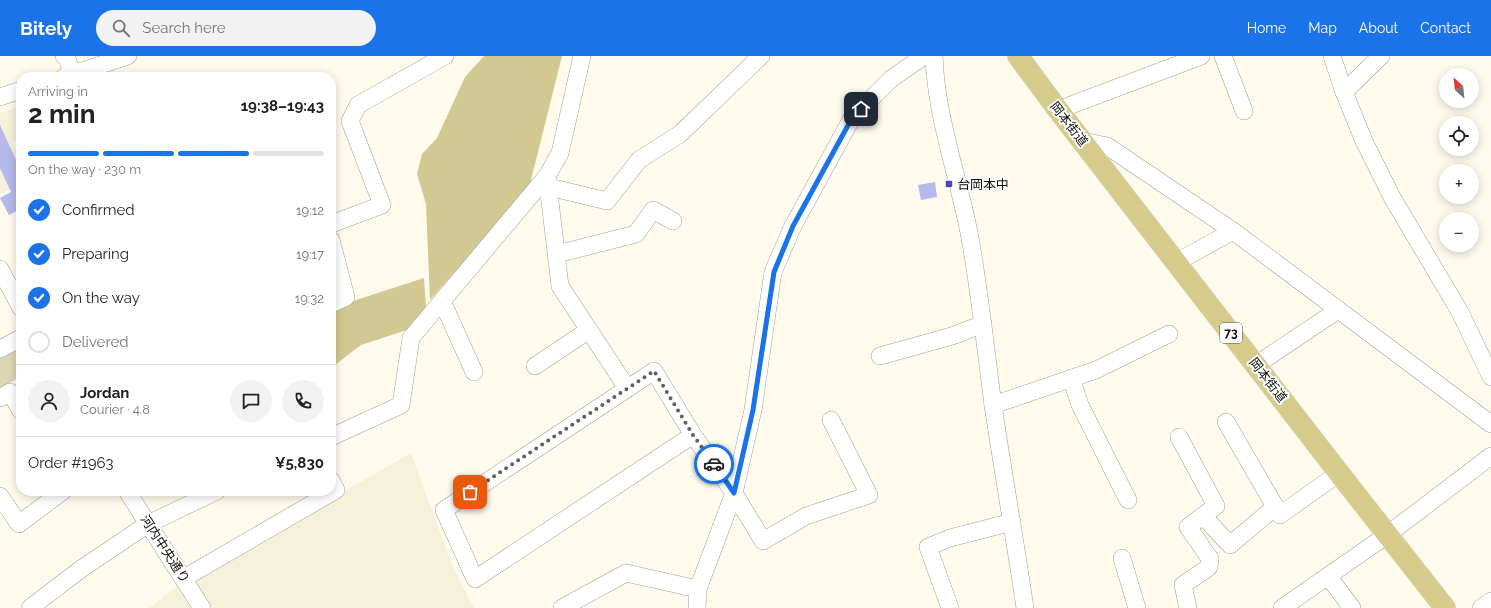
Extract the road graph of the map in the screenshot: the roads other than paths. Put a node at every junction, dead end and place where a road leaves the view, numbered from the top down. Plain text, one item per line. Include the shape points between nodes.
1 (64, 56) edge
2 (128, 56) edge
3 (445, 56) edge
4 (582, 56) edge
5 (761, 56) edge
6 (924, 56) edge
7 (934, 56) edge
8 (1018, 56) edge
9 (1201, 56) edge
10 (1223, 56) edge
11 (1332, 56) edge
12 (1381, 56) edge
13 (68, 72) edge
14 (80, 72) edge
15 (16, 92) edge
16 (1344, 92) junction
17 (0, 97) edge
18 (1058, 110) junction
19 (1244, 111) dead end
20 (1083, 141) junction
21 (548, 182) junction
22 (673, 221) dead end
23 (336, 222) edge
24 (1233, 231) junction
25 (556, 254) junction
26 (336, 259) edge
27 (1177, 262) junction
28 (0, 269) edge
29 (16, 299) edge
30 (442, 301) junction
31 (336, 302) edge
32 (1338, 310) junction
33 (983, 324) junction
34 (589, 330) junction
35 (1169, 334) dead end
36 (16, 341) edge
37 (0, 349) edge
38 (880, 356) dead end
39 (1256, 365) junction
40 (536, 366) dead end
41 (474, 372) dead end
42 (1491, 377) edge
43 (1071, 378) junction
44 (627, 388) junction
45 (0, 398) edge
46 (16, 402) edge
47 (993, 405) junction
48 (832, 420) dead end
49 (1226, 422) dead end
50 (1491, 424) edge
51 (336, 435) edge
52 (693, 435) junction
53 (1179, 437) dead end
54 (1491, 456) edge
55 (1339, 473) junction
56 (734, 493) junction
57 (0, 496) edge
58 (56, 496) edge
59 (130, 496) edge
60 (207, 496) edge
61 (326, 496) edge
62 (1128, 500) dead end
63 (1275, 507) junction
64 (1203, 516) junction
65 (1012, 522) junction
66 (148, 524) junction
67 (1387, 534) junction
68 (1122, 558) dead end
69 (1328, 576) junction
70 (184, 578) junction
71 (698, 589) junction
72 (1491, 601) edge
73 (30, 608) edge
74 (202, 608) edge
75 (562, 608) edge
76 (697, 608) edge
77 (950, 608) edge
78 (1025, 608) edge
79 (1137, 608) edge
80 (1188, 608) edge
81 (1282, 608) edge
82 (1352, 608) edge
83 (1445, 608) edge
84 (1481, 608) edge

1 - 13 street via 67,59
2 - 14 street
3 - 23 street via 358,105 350,121 382,205
4 - 21 street via 560,153
5 - 21 street via 680,134 639,160 607,200
6 - 56 street via 891,79 852,118 793,226 774,272 753,410
7 - 33 street via 938,102 968,230
8 - 18 main road, 岡本街道 / 73
9 - 18 street
10 - 19 street
11 - 16 street
12 - 16 street
15 - 17 street
16 - 42 street via 1364,141 1393,199 1460,312
18 - 20 main road, 岡本街道 / 73
20 - 24 street via 1107,146
20 - 27 main road, 岡本街道 / 73
21 - 25 street
21 - 30 street
22 - 25 street via 653,210 636,234
24 - 27 street
24 - 32 street
25 - 34 street via 560,286
26 - 31 street via 346,297
27 - 39 main road, 岡本街道 / 73
28 - 29 street
30 - 41 street
30 - 51 street via 411,338 401,405
32 - 39 street
32 - 50 street
33 - 38 street via 952,336
33 - 47 street
34 - 40 street
34 - 44 street
35 - 43 street via 1096,370
36 - 37 street
39 - 55 main road, 岡本街道 / 73
43 - 47 street
43 - 62 street via 1080,405
44 - 52 street via 654,371
44 - 52 street via 444,510 475,580
45 - 46 street via 10,392
47 - 65 street
48 - 56 street via 869,495 806,516 763,541
49 - 63 street
52 - 56 street
53 - 64 street via 1216,506
54 - 67 street
55 - 63 street via 1280,515
55 - 67 main road, 岡本街道 / 73
56 - 71 street
57 - 58 street via 18,524
59 - 66 street, 河内中央通り
60 - 66 street
61 - 70 street
63 - 64 street via 1230,544
64 - 80 street via 1188,527 1210,559 1210,567 1183,585
65 - 77 street via 950,538 928,548
65 - 78 street
66 - 70 street, 河内中央通り
66 - 73 street via 81,569
67 - 69 street
67 - 83 main road, 岡本街道 / 73
68 - 79 street
69 - 81 street
69 - 82 street
70 - 74 street, 河内中央通り
71 - 75 street via 626,573
71 - 76 street
72 - 84 street

